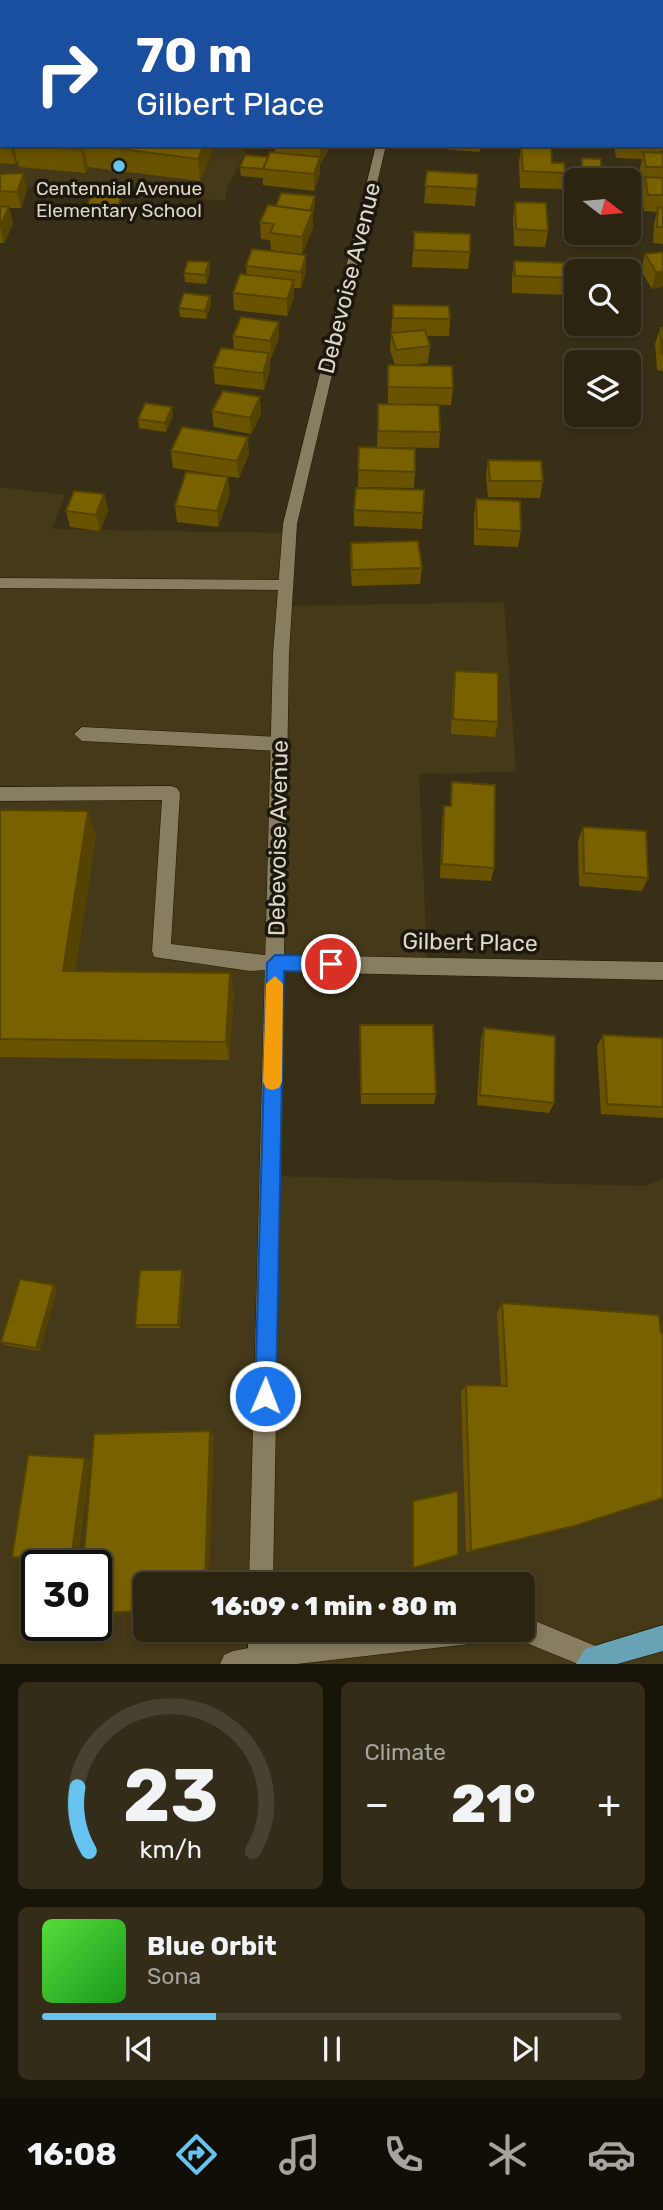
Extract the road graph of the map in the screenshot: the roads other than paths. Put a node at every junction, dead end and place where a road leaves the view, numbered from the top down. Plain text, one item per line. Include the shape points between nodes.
1 (381, 147) edge
2 (0, 583) edge
3 (286, 585) junction
4 (82, 734) dead end
5 (279, 744) junction
6 (0, 794) edge
7 (275, 963) junction
8 (663, 971) edge
9 (261, 1572) edge
10 (535, 1635) edge
11 (663, 1638) edge
12 (260, 1642) edge
13 (361, 1642) edge
14 (260, 1659) junction
15 (591, 1662) edge
16 (233, 1664) edge

1 - 3 street, Debevoise Avenue via 290,524
2 - 3 street
3 - 5 street, Debevoise Avenue
4 - 5 street
5 - 7 street, Debevoise Avenue
6 - 7 street, Gilbert Place via 171,793 161,951
7 - 8 street, Gilbert Place
7 - 9 street, Debevoise Avenue
10 - 15 street
11 - 15 main road
12 - 14 street
13 - 14 street
14 - 16 street

